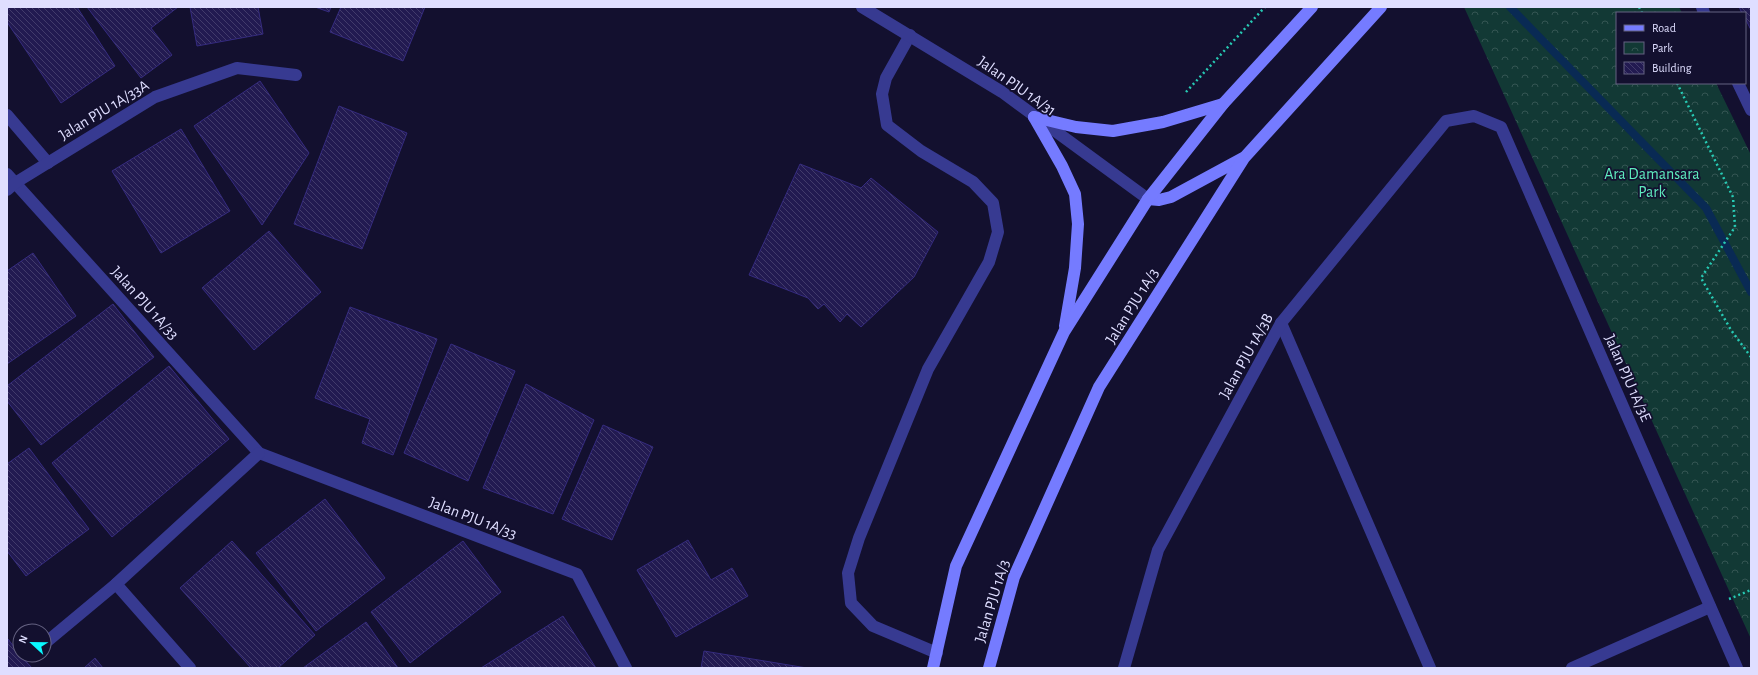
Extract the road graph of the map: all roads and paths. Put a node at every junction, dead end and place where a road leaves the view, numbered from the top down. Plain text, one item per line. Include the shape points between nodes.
1 (862, 7) edge
2 (1265, 7) edge
3 (1312, 7) edge
4 (1381, 7) edge
5 (910, 35) junction
6 (296, 75) dead end
7 (1677, 84) edge
8 (1738, 84) edge
9 (1184, 94) dead end
10 (1223, 104) junction
11 (1751, 110) edge
12 (7, 115) edge
13 (1474, 116) joint
14 (1034, 117) junction
15 (1244, 158) junction
16 (48, 162) junction
17 (10, 182) edge
18 (1148, 198) junction
19 (1281, 323) junction
20 (1064, 332) junction
21 (1751, 357) edge
22 (259, 453) junction
23 (116, 584) junction
24 (1710, 607) junction
25 (52, 637) edge
26 (936, 653) junction
27 (190, 668) edge
28 (626, 668) edge
29 (933, 668) edge
30 (990, 668) edge
31 (1124, 668) edge
32 (1430, 668) edge
33 (1572, 668) edge
34 (1737, 668) edge

1 - 5 street, Jalan PJU 1A/31
2 - 9 path
3 - 10 street
4 - 15 street, Jalan PJU 1A/3
5 - 14 street, Jalan PJU 1A/31 via 1002,92
5 - 26 street via 886,78 882,94 887,125 921,151 974,182 993,203 998,232 989,262 928,369 859,538 848,573 851,603 873,626
6 - 16 street, Jalan PJU 1A/33A via 237,68 229,70 155,97
7 - 21 path via 1732,197 1736,227 1701,278
8 - 11 street
10 - 14 street via 1163,122 1113,131 1076,127
10 - 18 street
12 - 16 street
13 - 19 street, Jalan PJU 1A/3B via 1446,121
13 - 24 street, Jalan PJU 1A/3E via 1501,127
14 - 18 street, Jalan PJU 1A/31
14 - 20 street via 1075,194 1078,224 1075,268
15 - 18 street via 1172,197 1159,200
15 - 30 street, Jalan PJU 1A/3 via 1099,387 1014,577
16 - 17 street, Jalan PJU 1A/33A
17 - 22 street, Jalan PJU 1A/33
18 - 20 street
19 - 31 street, Jalan PJU 1A/3B via 1158,550
19 - 32 street
20 - 26 street via 956,566
22 - 23 street
22 - 28 street, Jalan PJU 1A/33 via 577,574
23 - 25 street
23 - 27 street
24 - 33 street
24 - 34 street, Jalan PJU 1A/3E
26 - 29 street

